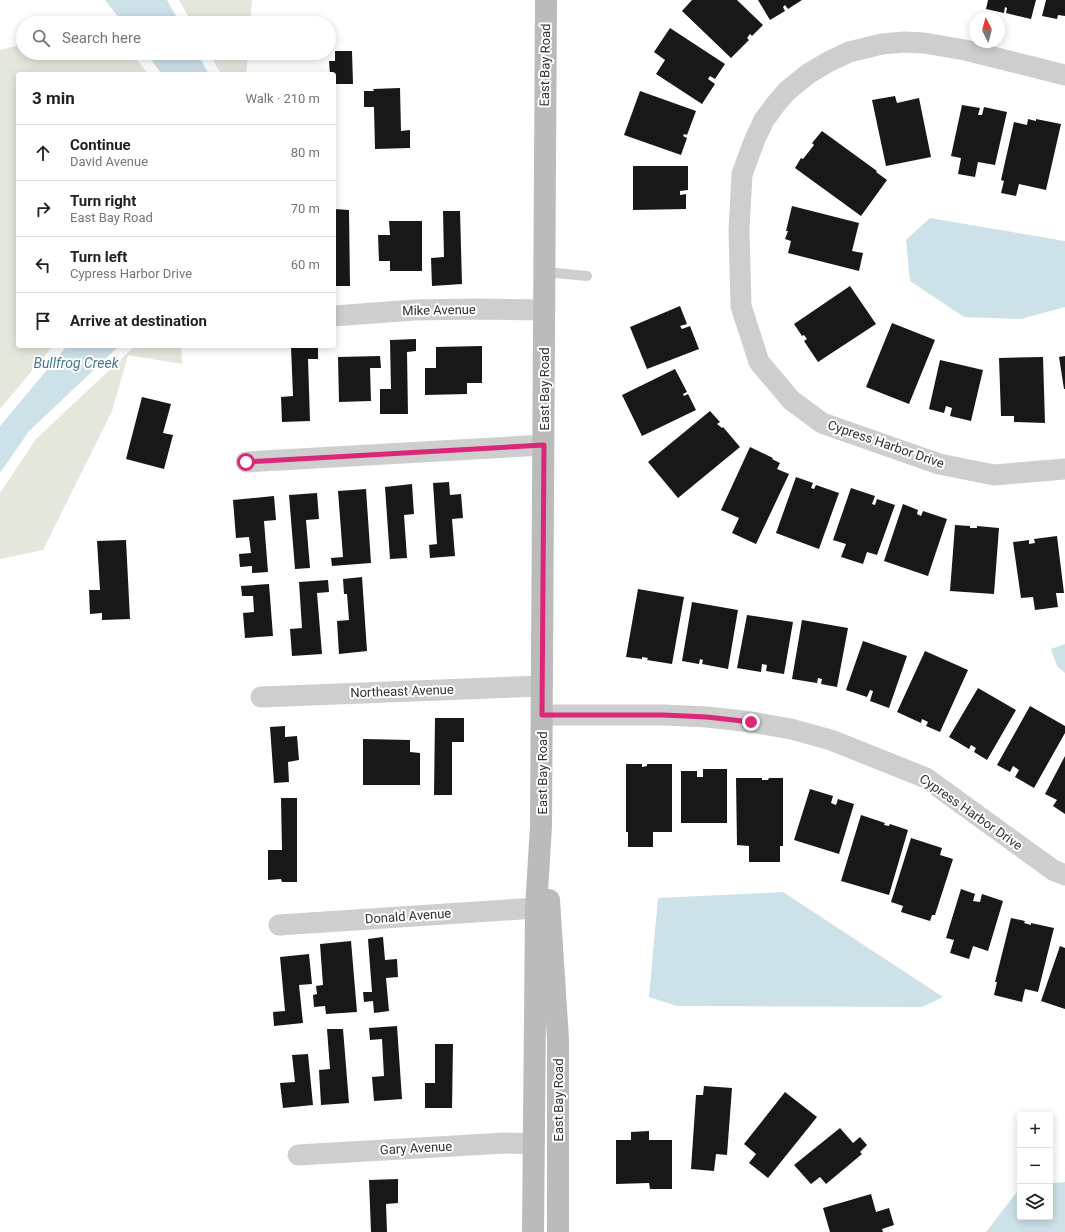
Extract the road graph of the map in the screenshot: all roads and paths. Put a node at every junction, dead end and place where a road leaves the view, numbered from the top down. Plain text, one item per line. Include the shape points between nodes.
1 (546, 0) edge
2 (1065, 75) edge
3 (545, 272) junction
4 (587, 276) dead end
5 (545, 310) junction
6 (336, 316) edge
7 (544, 445) junction
8 (246, 462) dead end
9 (1065, 468) edge
10 (542, 686) junction
11 (261, 697) dead end
12 (542, 715) junction
13 (541, 826) junction
14 (1065, 875) edge
15 (536, 908) junction
16 (279, 925) dead end
17 (534, 1144) junction
18 (298, 1155) dead end
19 (533, 1232) edge
20 (558, 1232) edge

1 - 3 street, East Bay Road
2 - 9 street, Cypress Harbor Drive via 965,50 917,43 882,44 849,52 808,74 787,91 764,120 754,139 742,174 739,230 741,306 759,362 791,400 822,423 939,464 994,475
3 - 4 lane
3 - 5 street, East Bay Road
5 - 6 street, Mike Avenue via 414,310
5 - 7 street, East Bay Road
7 - 8 street
7 - 10 street, East Bay Road
10 - 11 street, Northeast Avenue
10 - 12 street, East Bay Road
12 - 13 street, East Bay Road
12 - 14 street, Cypress Harbor Drive via 707,717 791,729 831,740 926,778 1053,870
13 - 15 street, East Bay Road
13 - 20 street, East Bay Road via 558,1039
15 - 16 street, Donald Avenue
15 - 17 street, East Bay Road
17 - 18 street, Gary Avenue via 505,1143
17 - 19 street, East Bay Road

